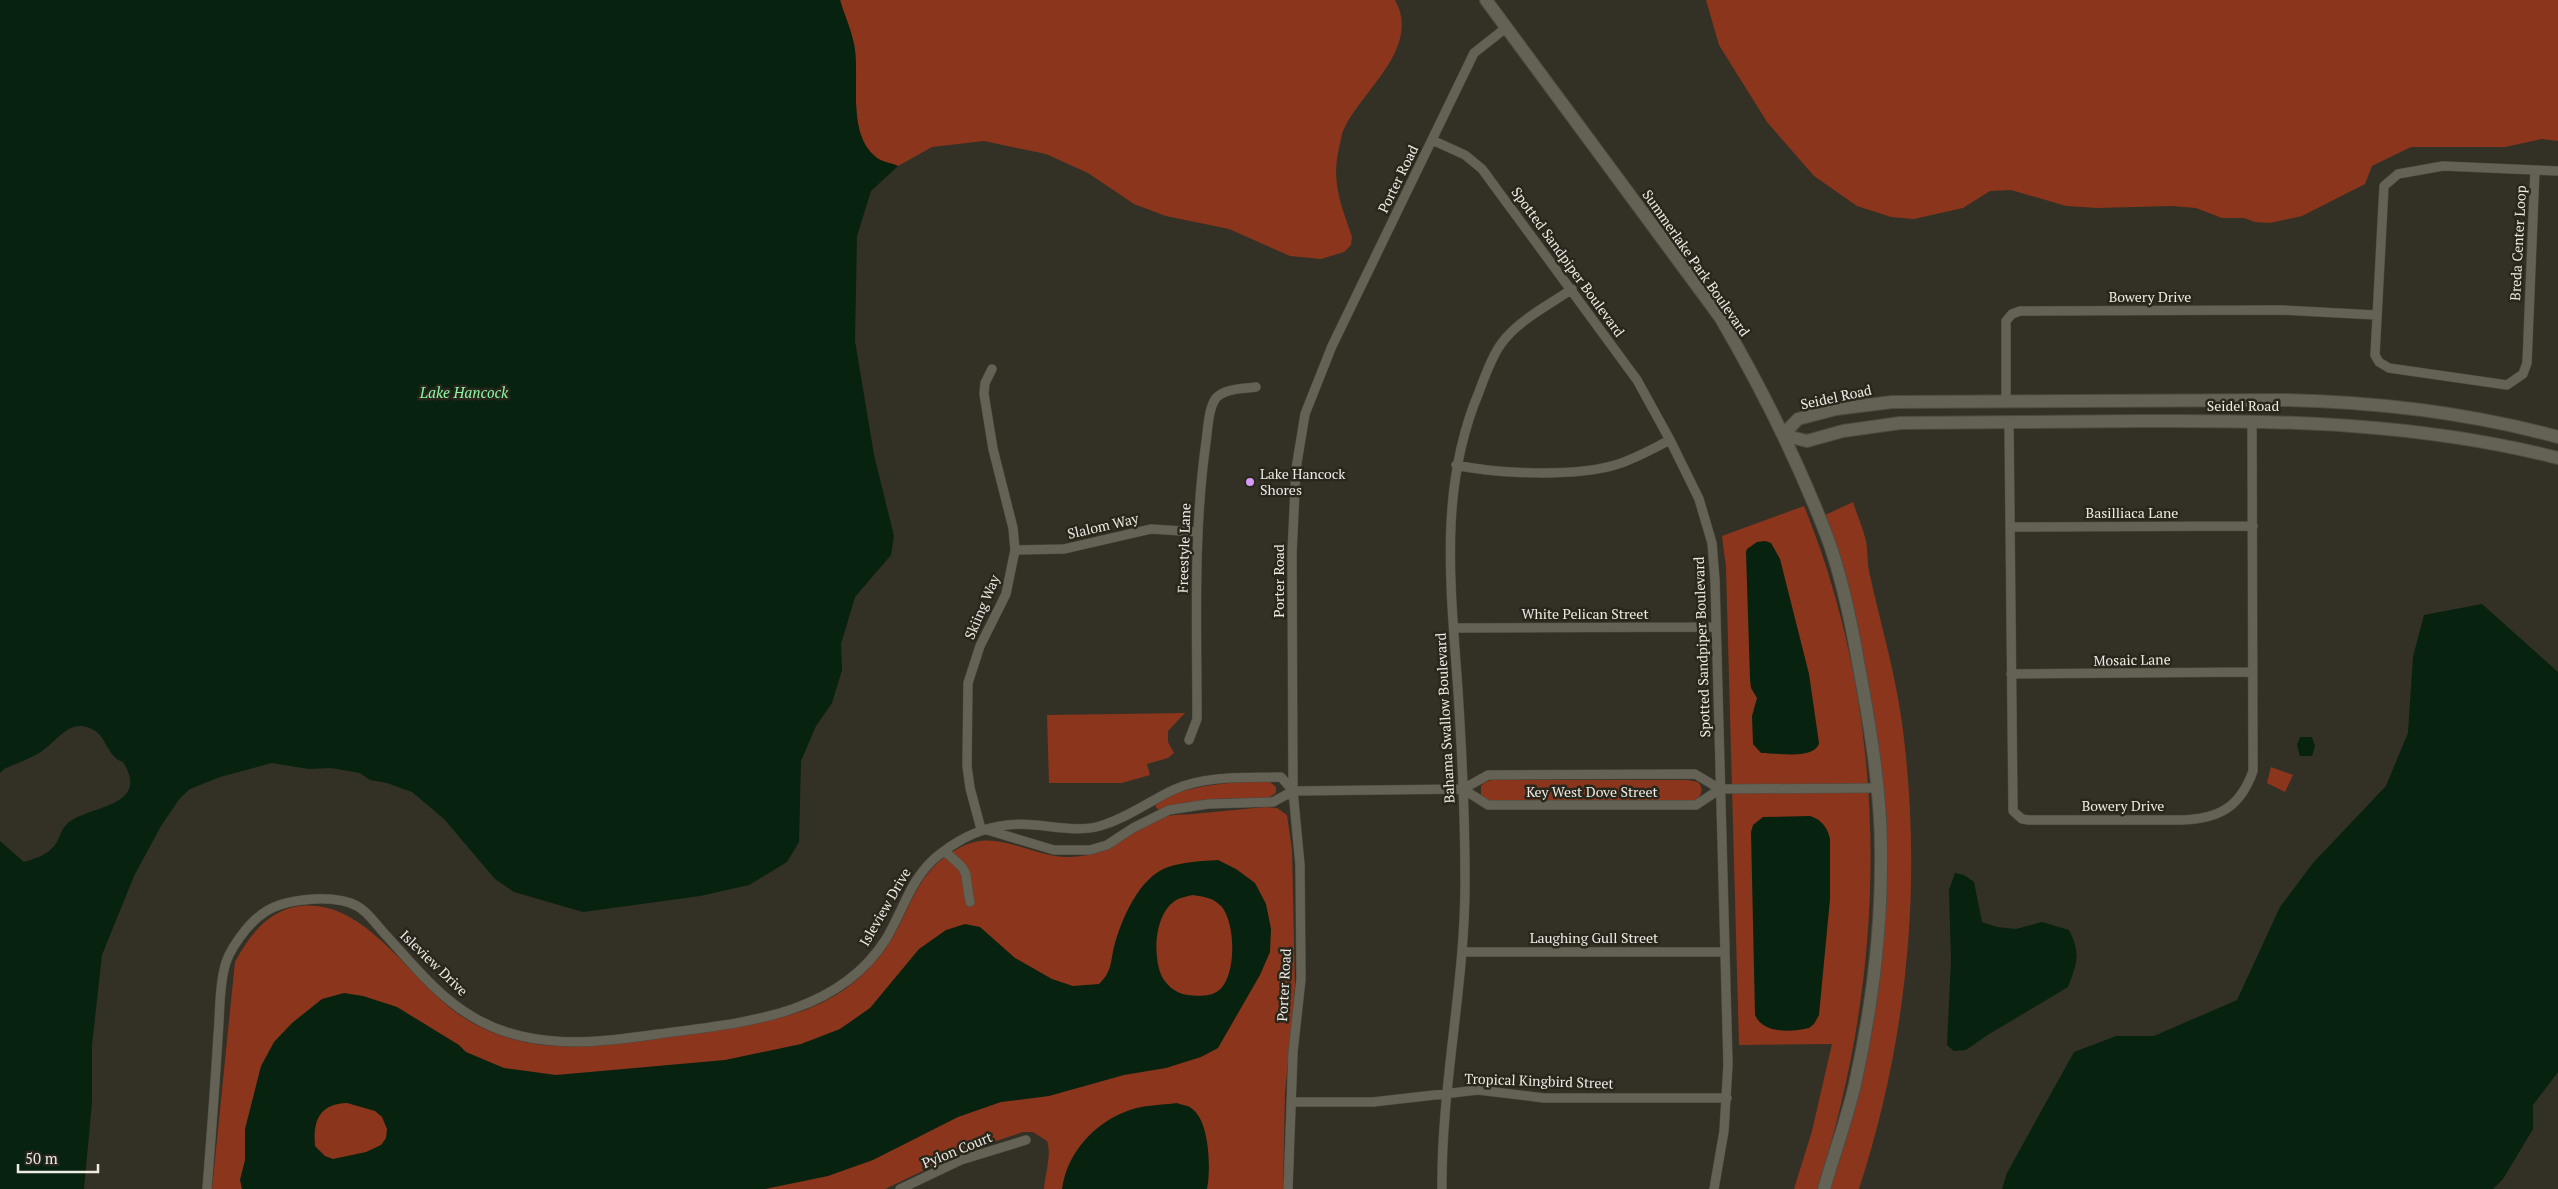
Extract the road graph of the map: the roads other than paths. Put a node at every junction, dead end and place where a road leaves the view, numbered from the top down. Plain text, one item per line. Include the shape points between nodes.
1 (1486, 0) edge
2 (1507, 27) junction
3 (1432, 140) junction
4 (2535, 170) junction
5 (2558, 171) edge
6 (1572, 289) junction
7 (2376, 315) junction
8 (992, 369) dead end
9 (1256, 387) dead end
10 (2006, 400) junction
11 (2252, 421) junction
12 (2010, 422) junction
13 (1784, 435) junction
14 (2558, 437) edge
15 (1670, 440) junction
16 (2558, 458) edge
17 (1456, 465) junction
18 (2253, 526) junction
19 (2010, 527) junction
20 (1197, 532) junction
21 (1015, 550) junction
22 (1454, 628) junction
23 (1716, 628) junction
24 (2253, 672) junction
25 (2011, 674) junction
26 (1189, 740) dead end
27 (1720, 788) junction
28 (1877, 788) junction
29 (1463, 789) junction
30 (1293, 791) junction
31 (1145, 805) junction
32 (1151, 818) junction
33 (981, 829) junction
34 (944, 851) junction
35 (970, 902) dead end
36 (1462, 952) junction
37 (1725, 952) junction
38 (1447, 1092) junction
39 (1727, 1098) junction
40 (1291, 1102) junction
41 (1026, 1140) dead end
42 (207, 1189) edge
43 (900, 1189) edge
44 (1288, 1189) edge
45 (1442, 1189) edge
46 (1714, 1189) edge
47 (1824, 1189) edge

1 - 2 main road, Summerlake Park Boulevard
2 - 3 street, Porter Road via 1474,53
2 - 13 main road, Summerlake Park Boulevard via 1720,317
3 - 6 street, Spotted Sandpiper Boulevard via 1466,155 1482,169
3 - 30 street, Porter Road via 1332,346 1305,414 1293,501
4 - 5 street
4 - 7 street, Breda Center Loop via 2443,166 2398,174 2384,186
4 - 7 street, Breda Center Loop via 2527,363 2517,380 2497,385 2389,368 2375,355
6 - 15 street, Spotted Sandpiper Boulevard via 1637,380
6 - 17 street, Bahama Swallow Boulevard via 1512,332 1500,345 1466,423
7 - 10 street, Bowery Drive via 2281,310 2020,311 2006,321
8 - 21 street, Skiing Way via 985,382 984,394
9 - 20 street, Freestyle Lane via 1223,394 1212,408
10 - 13 main road, Seidel Road via 1872,404 1836,409 1798,419
10 - 14 main road, Seidel Road via 2317,400 2456,415
11 - 12 main road, Seidel Road
11 - 16 main road, Seidel Road via 2322,422 2415,431
11 - 18 street, Bowery Drive
12 - 13 main road, Seidel Road via 1900,422 1843,431 1807,441
12 - 19 street, Bowery Drive
13 - 28 main road, Summerlake Park Boulevard via 1827,537 1844,599 1868,714
15 - 17 street via 1636,458 1586,471 1497,471
15 - 23 street, Spotted Sandpiper Boulevard via 1699,499 1712,543
17 - 22 street, Bahama Swallow Boulevard via 1451,500 1450,550
18 - 19 street, Basilliaca Lane
18 - 24 street, Bowery Drive
19 - 25 street, Bowery Drive
20 - 21 street, Slalom Way via 1151,529 1064,549
20 - 26 street, Freestyle Lane via 1197,719
21 - 33 street, Skiing Way via 1006,594 980,646 968,683 967,766
22 - 23 street, White Pelican Street
22 - 29 street, Bahama Swallow Boulevard
23 - 27 street, Spotted Sandpiper Boulevard
24 - 25 street, Mosaic Lane
24 - 25 street, Bowery Drive via 2254,756 2249,782 2237,801 2220,812 2202,819 2181,820 2029,820 2017,816 2011,804
27 - 28 street, Key West Dove Street
27 - 29 street, Key West Dove Street via 1695,774 1688,774 1488,775
27 - 29 street, Key West Dove Street via 1696,805 1488,805
27 - 37 street, Spotted Sandpiper Boulevard
28 - 47 main road, Summerlake Park Boulevard via 1882,861 1869,1005 1855,1086
29 - 30 street, Key West Dove Street
29 - 36 street, Bahama Swallow Boulevard via 1466,878
30 - 31 street, Isleview Drive via 1281,778 1222,779 1176,788
30 - 32 street via 1273,802 1208,804 1169,810
30 - 40 street, Porter Road via 1300,865 1301,979
31 - 32 street
31 - 33 street, Isleview Drive via 1122,818 1086,829 1017,824
32 - 33 street via 1107,845 1090,850 1054,850
33 - 34 street, Isleview Drive
34 - 35 street via 966,872
34 - 42 street, Isleview Drive via 909,890 886,939 871,958 834,990 789,1012 769,1017 606,1040 556,1043 499,1030 471,1017 436,989 358,906 329,899 299,900 267,910 246,929 224,967
36 - 37 street, Laughing Gull Street
36 - 38 street, Bahama Swallow Boulevard
37 - 39 street, Spotted Sandpiper Boulevard
38 - 39 street, Tropical Kingbird Street via 1488,1090 1544,1098
38 - 40 street, Tropical Kingbird Street via 1373,1102
38 - 45 street, Bahama Swallow Boulevard via 1442,1138
39 - 46 street, Spotted Sandpiper Boulevard
40 - 44 street, Porter Road
41 - 43 street, Pylon Court via 961,1160

